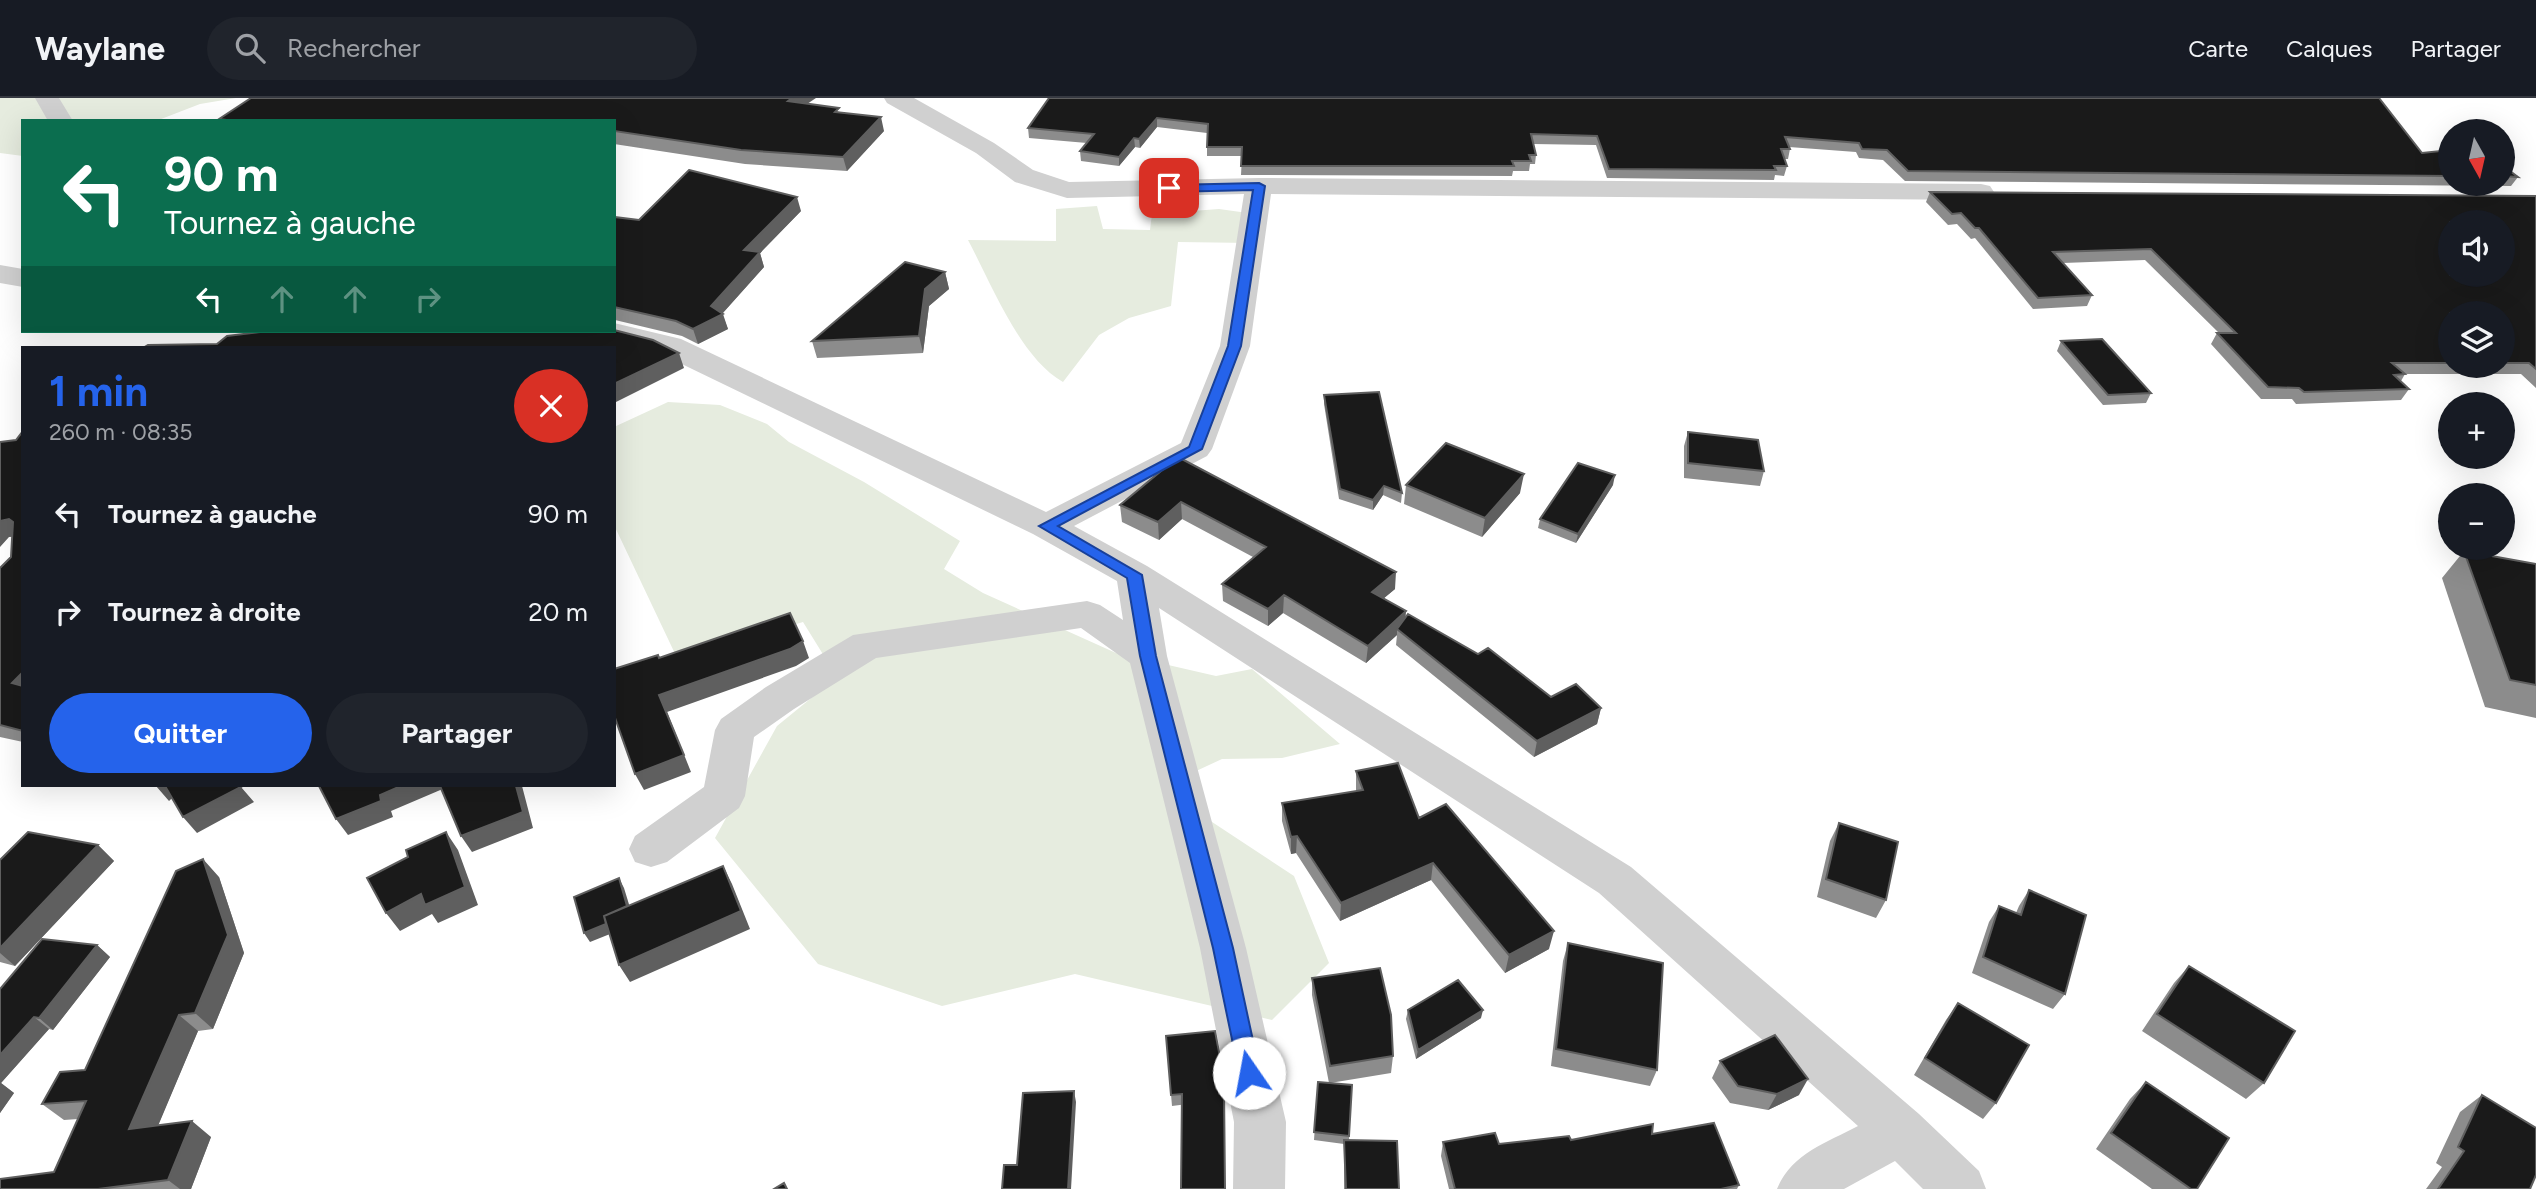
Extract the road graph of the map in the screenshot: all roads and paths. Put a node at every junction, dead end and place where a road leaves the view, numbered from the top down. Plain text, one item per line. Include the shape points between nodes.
1 (47, 98) edge
2 (896, 98) edge
3 (60, 119) edge
4 (1259, 186) junction
5 (2009, 192) edge
6 (0, 274) edge
7 (21, 278) edge
8 (616, 332) edge
9 (1046, 526) junction
10 (1135, 575) junction
11 (1148, 656) junction
12 (652, 849) dead end
13 (1901, 1131) junction
14 (1259, 1189) edge
15 (1803, 1189) edge
16 (1960, 1189) edge

1 - 3 street
2 - 4 street via 985,148 1024,176 1067,190
4 - 5 street
4 - 9 street via 1235,346 1195,449
6 - 7 street
8 - 9 street via 670,346
9 - 10 street
10 - 11 street
10 - 13 street via 1615,880
11 - 12 street via 1087,614 867,645 735,730 724,796
11 - 14 street via 1223,948 1260,1122
13 - 15 street via 1828,1169
13 - 16 street

